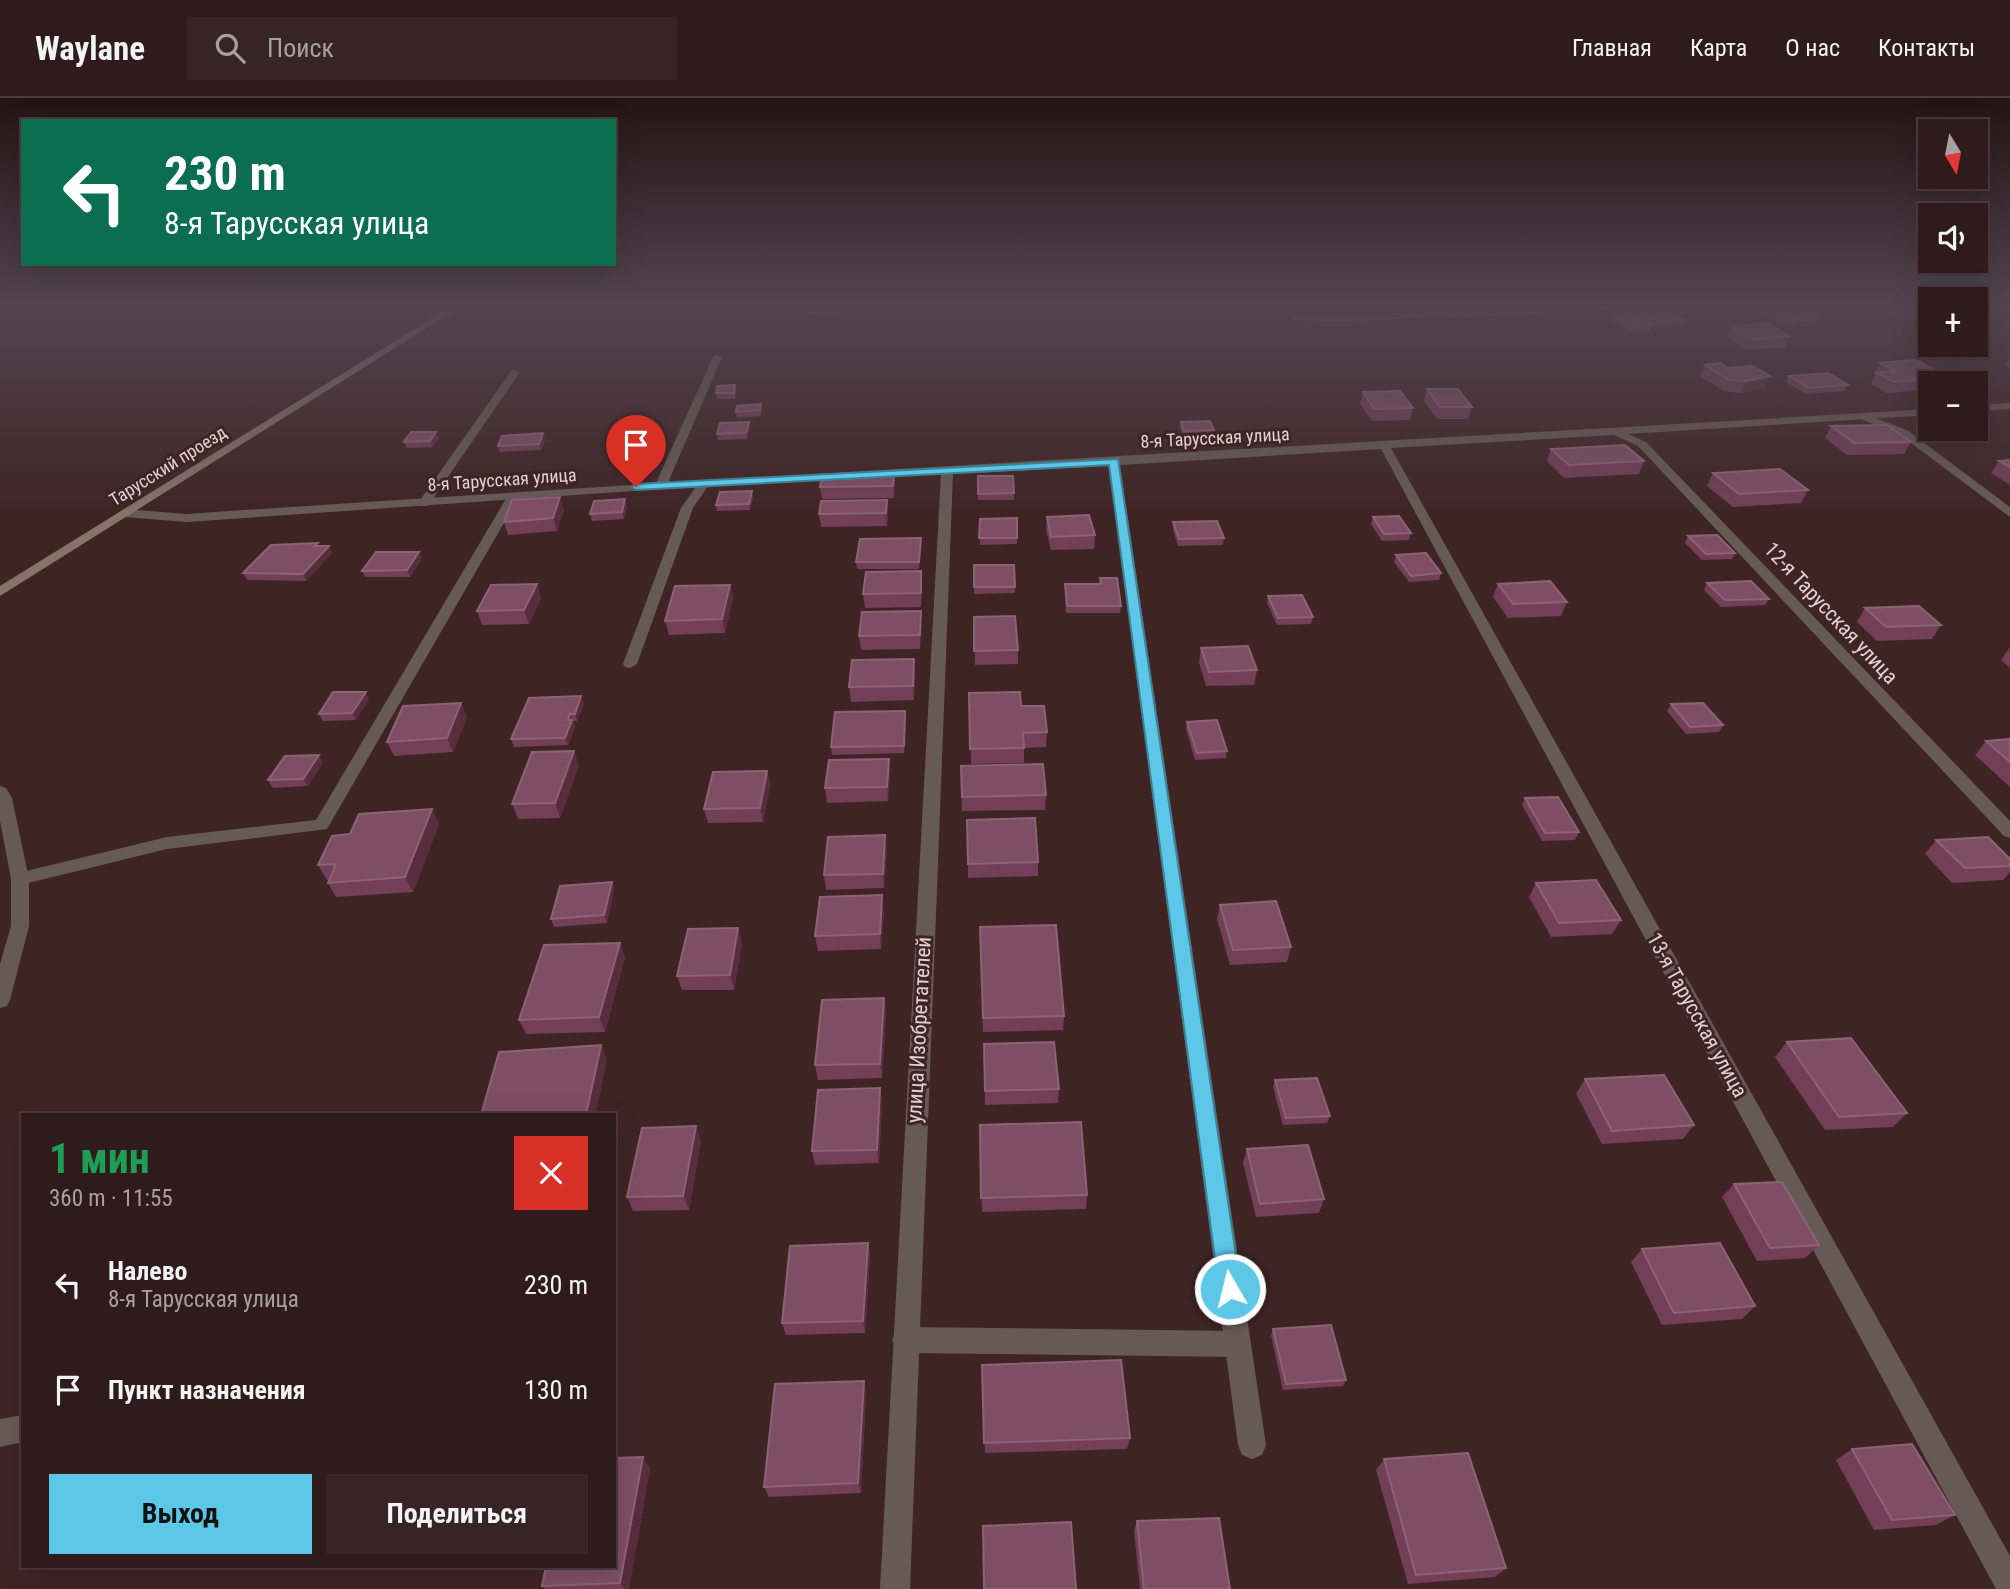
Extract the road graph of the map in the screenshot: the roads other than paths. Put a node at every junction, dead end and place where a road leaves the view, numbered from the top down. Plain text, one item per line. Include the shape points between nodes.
1 (349, 374) edge
2 (514, 374) edge
3 (710, 374) edge
4 (2010, 406) edge
5 (1988, 407) edge
6 (1918, 413) edge
7 (1862, 416) junction
8 (1615, 432) junction
9 (1384, 446) junction
10 (1114, 461) junction
11 (947, 470) junction
12 (704, 483) junction
13 (661, 485) junction
14 (513, 498) junction
15 (424, 503) junction
16 (124, 513) junction
17 (2010, 513) edge
18 (0, 592) edge
19 (630, 664) dead end
20 (0, 792) edge
21 (2010, 832) edge
22 (20, 879) junction
23 (0, 1000) edge
24 (905, 1340) junction
25 (1238, 1344) junction
26 (21, 1428) edge
27 (0, 1433) edge
28 (1252, 1445) dead end
29 (2010, 1585) edge
30 (895, 1589) edge

1 - 16 street, Тарусский проезд
2 - 15 street
3 - 13 street
4 - 5 street
6 - 7 street, 8-я Тарусская улица
7 - 8 street, 8-я Тарусская улица
7 - 17 street via 1903,432
8 - 9 street, 8-я Тарусская улица
8 - 21 street, 12-я Тарусская улица via 1642,444
9 - 10 street, 8-я Тарусская улица
9 - 29 street, 13-я Тарусская улица
10 - 11 street, 8-я Тарусская улица
10 - 25 street
11 - 12 street, 8-я Тарусская улица
11 - 24 street, улица Изобретателей
12 - 13 street, 8-я Тарусская улица
12 - 19 street via 687,508
13 - 14 street, 8-я Тарусская улица
14 - 15 street, 8-я Тарусская улица
14 - 22 street via 321,825 167,843
15 - 16 street, 8-я Тарусская улица via 187,517
16 - 18 street, Тарусский проезд
20 - 22 street
22 - 23 street via 20,926
24 - 25 street
24 - 30 street, улица Изобретателей
25 - 28 street
26 - 27 street

